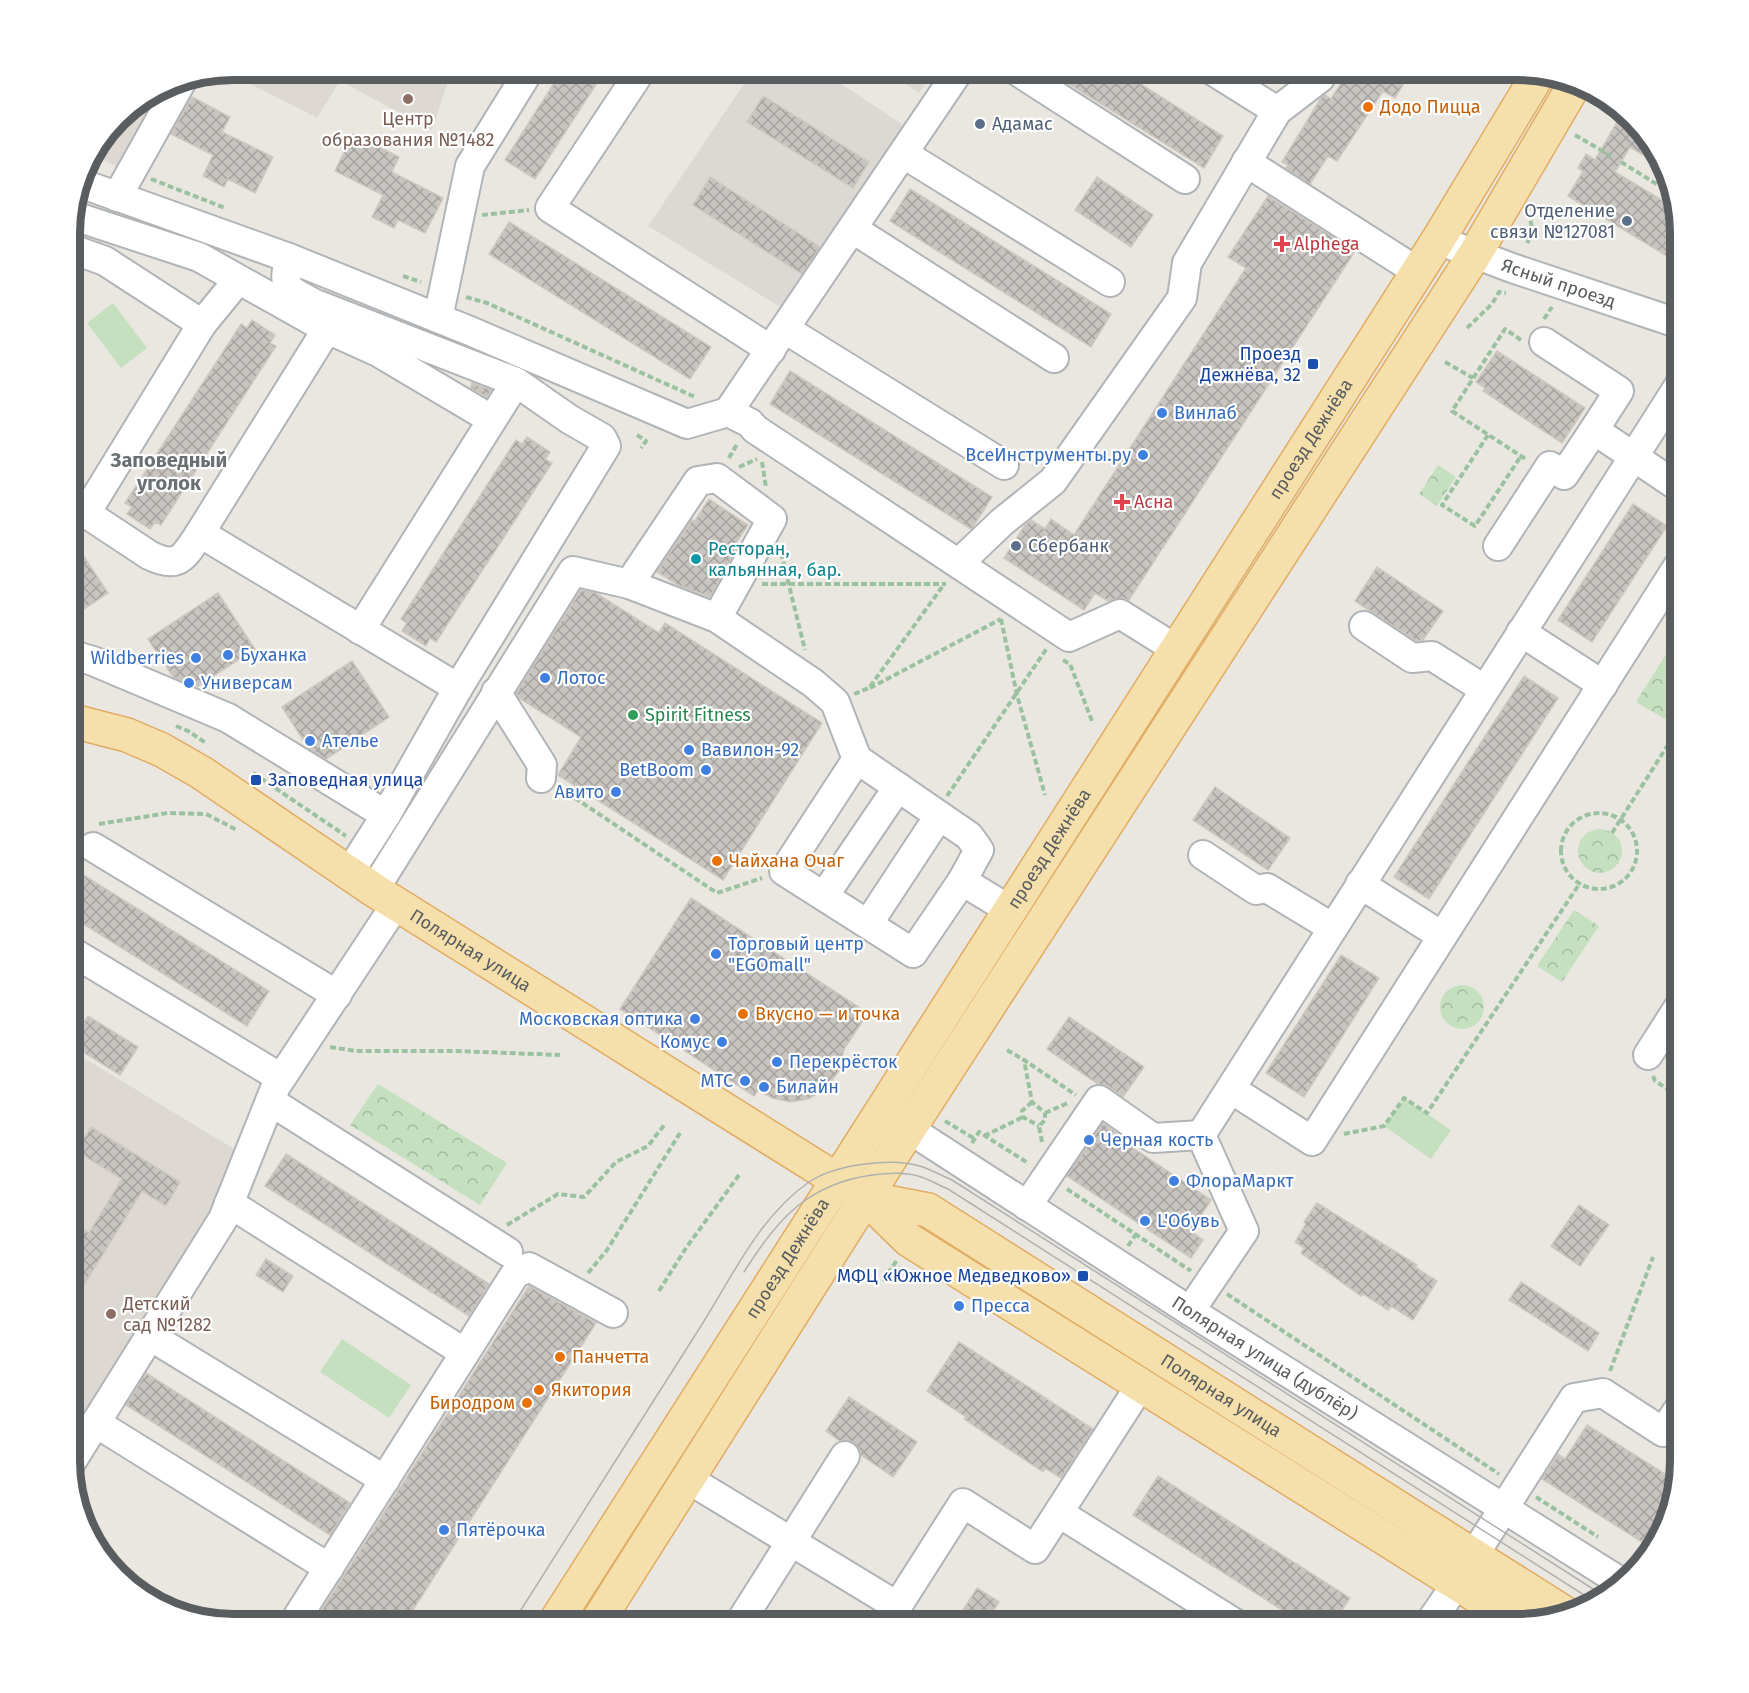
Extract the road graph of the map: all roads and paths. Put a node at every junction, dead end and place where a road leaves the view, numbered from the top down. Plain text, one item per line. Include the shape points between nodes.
1 (524, 79) edge
2 (635, 79) edge
3 (953, 80) edge
4 (1031, 80) edge
5 (1227, 80) edge
6 (1318, 80) edge
7 (1534, 81) edge
8 (177, 90) edge
9 (1571, 90) edge
10 (1277, 111) junction
11 (1575, 135) dead end
12 (903, 154) junction
13 (1611, 156) dead end
14 (1246, 162) junction
15 (1621, 162) dead end
16 (1185, 179) dead end
17 (87, 186) edge
18 (1662, 187) edge
19 (117, 197) junction
20 (550, 208) junction
21 (1529, 212) dead end
22 (80, 218) edge
23 (458, 218) junction
24 (853, 229) junction
25 (1438, 240) junction
26 (1527, 243) dead end
27 (80, 252) edge
28 (1475, 254) junction
29 (289, 258) junction
30 (1418, 272) junction
31 (238, 280) junction
32 (1110, 282) dead end
33 (1499, 292) dead end
34 (438, 318) junction
35 (1670, 321) edge
36 (202, 324) junction
37 (1467, 328) dead end
38 (327, 329) junction
39 (1505, 329) dead end
40 (778, 340) junction
41 (1544, 342) dead end
42 (1054, 358) dead end
43 (1445, 362) dead end
44 (1473, 378) junction
45 (516, 382) junction
46 (1670, 400) edge
47 (491, 418) junction
48 (745, 421) junction
49 (1586, 430) junction
50 (637, 435) dead end
51 (1488, 435) junction
52 (641, 448) dead end
53 (1633, 455) junction
54 (1521, 456) junction
55 (1005, 465) dead end
56 (1546, 472) junction
57 (717, 478) junction
58 (1670, 481) edge
59 (80, 505) edge
60 (80, 509) edge
61 (772, 519) junction
62 (200, 534) junction
63 (1498, 546) dead end
64 (953, 578) junction
65 (1670, 579) edge
66 (737, 583) junction
67 (629, 584) junction
68 (789, 585) junction
69 (991, 613) dead end
70 (1009, 615) junction
71 (717, 618) junction
72 (1364, 626) dead end
73 (360, 630) junction
74 (1521, 632) junction
75 (1047, 641) junction
76 (1176, 649) junction
77 (80, 657) edge
78 (813, 683) junction
79 (1603, 685) junction
80 (458, 688) junction
81 (869, 688) junction
82 (1484, 689) junction
83 (496, 692) junction
84 (1017, 695) junction
85 (834, 702) junction
86 (1092, 721) dead end
87 (80, 723) edge
88 (1670, 742) edge
89 (857, 759) junction
90 (549, 782) joint
91 (898, 787) junction
92 (1045, 795) dead end
93 (937, 814) junction
94 (386, 815) junction
95 (1620, 819) junction
96 (1612, 832) dead end
97 (243, 833) dead end
98 (95, 836) joint
99 (1203, 855) dead end
100 (784, 871) junction
101 (962, 881) junction
102 (1580, 882) junction
103 (1360, 884) junction
104 (373, 889) junction
105 (824, 896) junction
106 (1010, 910) junction
107 (868, 924) junction
108 (1332, 928) junction
109 (1442, 936) junction
110 (80, 957) edge
111 (337, 996) junction
112 (1670, 1027) edge
113 (305, 1043) junction
114 (1007, 1050) dead end
115 (560, 1055) dead end
116 (1024, 1060) junction
117 (1651, 1068) joint
118 (1670, 1087) edge
119 (276, 1089) junction
120 (1231, 1089) junction
121 (1032, 1102) junction
122 (1045, 1113) junction
123 (1023, 1117) junction
124 (940, 1118) dead end
125 (665, 1124) dead end
126 (1039, 1126) junction
127 (909, 1129) junction
128 (979, 1132) dead end
129 (680, 1134) dead end
130 (1202, 1135) junction
131 (984, 1136) junction
132 (975, 1139) dead end
133 (1312, 1141) junction
134 (739, 1175) dead end
135 (1047, 1176) junction
136 (838, 1180) junction
137 (866, 1198) junction
138 (229, 1203) junction
139 (1027, 1206) junction
140 (497, 1245) joint
141 (1653, 1257) dead end
142 (1209, 1282) junction
143 (659, 1291) dead end
144 (573, 1292) junction
145 (1190, 1311) junction
146 (613, 1313) dead end
147 (150, 1336) junction
148 (465, 1353) junction
149 (1140, 1386) junction
150 (1602, 1393) junction
151 (1670, 1422) edge
152 (96, 1423) junction
153 (80, 1448) edge
154 (844, 1456) dead end
155 (688, 1479) junction
156 (385, 1480) junction
157 (1510, 1497) junction
158 (1059, 1513) junction
159 (1598, 1537) dead end
160 (791, 1541) junction
161 (1474, 1555) junction
162 (329, 1568) junction
163 (1614, 1577) edge
164 (1457, 1583) junction
165 (1556, 1608) edge
166 (299, 1614) edge
167 (560, 1614) edge
168 (602, 1614) edge
169 (745, 1614) edge
170 (890, 1614) edge
171 (892, 1614) edge
172 (1217, 1614) edge
173 (1436, 1614) edge
174 (1506, 1614) edge

1 - 23 street via 470,166
2 - 20 street
3 - 12 street
4 - 16 street
5 - 10 street
6 - 10 street
7 - 25 main road, проезд Дежнёва
8 - 19 street
9 - 28 main road, проезд Дежнёва
10 - 14 street
11 - 13 path
12 - 24 street
12 - 32 street
14 - 30 street
14 - 64 street via 1187,263 1182,298 1053,482 1002,522
15 - 18 path
17 - 19 street
19 - 29 street
20 - 23 path
20 - 40 street
21 - 26 path via 1533,232
22 - 31 street via 199,257
23 - 34 street
24 - 40 street
24 - 42 street
25 - 28 street, Ясный проезд
25 - 30 main road, проезд Дежнёва
27 - 36 street via 105,261
28 - 35 street, Ясный проезд
28 - 127 main road, проезд Дежнёва
29 - 34 street
29 - 45 street via 285,283 313,303
30 - 76 main road, проезд Дежнёва
31 - 36 street
31 - 38 street
33 - 37 path
34 - 48 street via 687,424
36 - 59 street
38 - 47 street via 378,352
38 - 62 street
39 - 44 path
40 - 48 street
40 - 55 street
41 - 49 street via 1619,391
43 - 44 path
44 - 51 path via 1452,411
45 - 47 street
45 - 80 street via 602,438 606,446
46 - 53 street
47 - 73 street
48 - 57 path
48 - 61 path
48 - 64 street
49 - 53 street
49 - 56 street via 1564,476 1550,466
50 - 52 path via 646,441
51 - 54 path
51 - 54 path via 1442,505 1475,526
53 - 58 street
53 - 74 street
54 - 56 path
56 - 63 street
57 - 61 street
57 - 67 street via 698,481
60 - 62 street via 164,562 175,562 187,553
61 - 66 street
61 - 68 path
62 - 73 street
64 - 68 path
64 - 70 street
64 - 81 path
65 - 79 street
66 - 68 path
66 - 71 street
67 - 71 street
67 - 83 street via 573,571
68 - 78 path
69 - 70 path
70 - 75 street
70 - 81 path
70 - 84 path
71 - 78 street
72 - 82 street via 1412,658 1432,656
73 - 80 street
74 - 79 street
74 - 82 street
75 - 76 street via 1069,637 1120,614
75 - 84 path
75 - 86 path via 1070,664
76 - 106 main road, проезд Дежнёва
77 - 94 street via 228,718
78 - 85 street
79 - 109 street
80 - 94 street
81 - 85 path
82 - 103 street
83 - 90 street via 543,765
83 - 104 street
84 - 92 path
84 - 93 path
85 - 89 street
87 - 104 main road, Полярная улица via 128,735 162,750
88 - 95 path
89 - 91 street
89 - 100 street
90 - 100 path via 717,893
91 - 93 street
91 - 105 street
93 - 101 street via 969,836 979,850
93 - 107 street
94 - 104 street
95 - 96 path
95 - 102 path via 1635,839 1636,860 1632,870 1606,888
95 - 102 path via 1593,813 1567,831 1561,852 1563,862
97 - 98 path via 206,814 168,813
98 - 111 street
99 - 108 street via 1256,890 1267,888
100 - 105 street
101 - 106 street
101 - 107 street via 913,953
102 - 133 path via 1427,1113 1404,1098 1384,1126
103 - 108 street
103 - 109 street
104 - 111 street
104 - 136 main road, Полярная улица
105 - 107 street
106 - 136 main road, проезд Дежнёва
108 - 120 street
109 - 133 street
110 - 119 street
111 - 113 street
112 - 117 street
113 - 115 path via 356,1052
113 - 119 street
114 - 116 path
116 - 121 path
116 - 122 path via 1079,1097
117 - 118 path
119 - 138 street
119 - 140 street
120 - 130 street
120 - 133 street
121 - 122 path
121 - 123 path via 1022,1111
122 - 126 path
123 - 126 path
123 - 131 path
124 - 132 path
125 - 140 path via 648,1146 616,1162 584,1197 558,1194
126 - 135 path
127 - 137 main road, проезд Дежнёва
127 - 139 street, Полярная улица (дублёр)
128 - 131 path
129 - 144 path via 607,1250
130 - 135 street via 1153,1138 1099,1100
130 - 142 street via 1244,1231
131 - 135 path
134 - 143 path
135 - 139 street
135 - 142 path
136 - 137 main road, Полярная улица
136 - 167 main road, проезд Дежнёва
137 - 149 main road, Полярная улица via 909,1240
137 - 155 main road, проезд Дежнёва
137 - 161 main road, Полярная улица via 928,1210
138 - 147 street via 223,1219
138 - 148 street
139 - 145 street, Полярная улица (дублёр)
141 - 150 path
142 - 145 street
142 - 157 path
144 - 146 street
144 - 148 street via 529,1267 515,1274
145 - 157 street, Полярная улица (дублёр)
147 - 152 street
147 - 156 street
148 - 156 street
149 - 158 street
149 - 164 main road, Полярная улица
150 - 151 street via 1663,1432
150 - 157 street via 1574,1398
152 - 153 street
152 - 162 street
154 - 160 street
155 - 160 street
155 - 168 main road, проезд Дежнёва
156 - 162 street
157 - 159 path
157 - 161 street
157 - 163 street, Полярная улица (дублёр)
158 - 171 street via 1035,1549 963,1503
158 - 172 street
160 - 169 street
160 - 170 street
161 - 165 main road, Полярная улица
162 - 166 street
164 - 173 street
164 - 174 main road, Полярная улица

